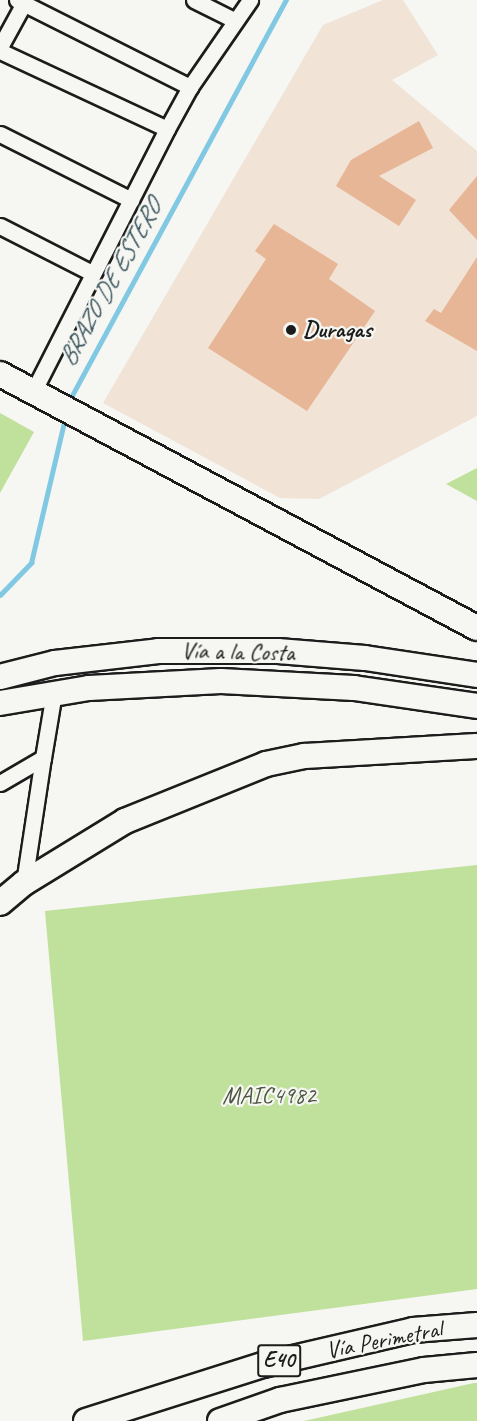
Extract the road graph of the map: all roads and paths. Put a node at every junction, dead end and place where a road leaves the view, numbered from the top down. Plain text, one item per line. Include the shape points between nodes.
1 (194, 0) edge
2 (250, 0) edge
3 (20, 2) edge
4 (234, 20) junction
5 (0, 49) edge
6 (190, 87) junction
7 (167, 129) junction
8 (0, 134) edge
9 (131, 200) junction
10 (0, 226) edge
11 (92, 273) junction
12 (0, 374) edge
13 (33, 392) junction
14 (477, 628) edge
15 (477, 675) edge
16 (0, 676) edge
17 (54, 692) junction
18 (0, 703) edge
19 (477, 706) edge
20 (477, 746) edge
21 (43, 758) junction
22 (0, 783) edge
23 (24, 883) junction
24 (0, 903) edge
25 (477, 1325) edge
26 (477, 1365) edge
27 (86, 1421) edge
28 (220, 1421) edge

1 - 4 street
2 - 4 street
3 - 5 street
3 - 6 street
4 - 6 street
5 - 7 street
6 - 7 street
7 - 9 street
8 - 9 street
9 - 11 street
10 - 11 street
11 - 13 street
12 - 13 main road
13 - 14 main road
15 - 16 main road, Vía a la Costa via 365,658 278,651 158,651 55,663
17 - 18 main road, Vía a la Costa
17 - 19 main road, Vía a la Costa via 160,682 290,682
17 - 21 street
20 - 23 main road via 304,756 266,764 125,821
21 - 22 street
21 - 23 street
23 - 24 main road
25 - 27 main road, Vía Perimetral / E40 via 413,1330 263,1365
26 - 28 main road, Vía Perimetral / E40 via 424,1370 280,1400

